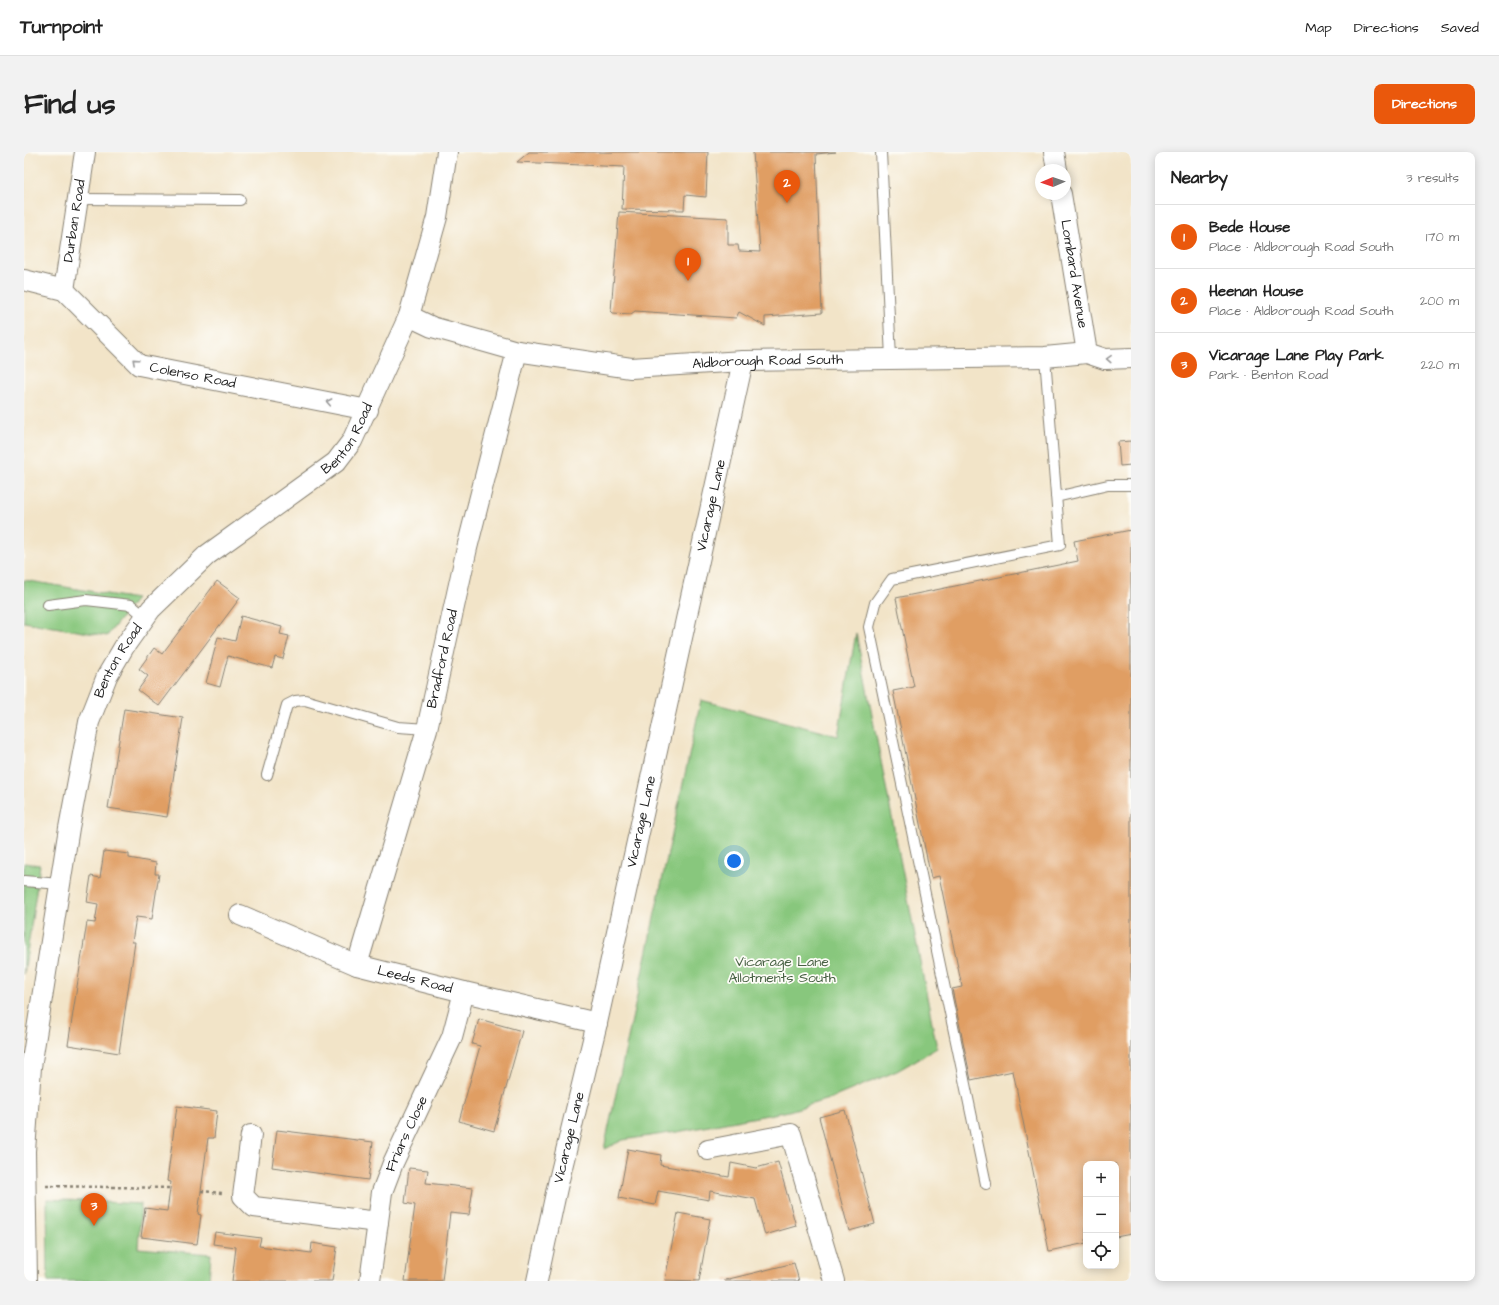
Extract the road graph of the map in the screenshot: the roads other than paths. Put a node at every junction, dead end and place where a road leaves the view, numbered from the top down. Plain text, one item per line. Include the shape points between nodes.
1 (86, 152) edge
2 (447, 152) edge
3 (881, 152) edge
4 (1054, 152) edge
5 (1056, 164) edge
6 (78, 199) junction
7 (240, 200) dead end
8 (1062, 200) edge
9 (24, 280) edge
10 (64, 290) junction
11 (410, 316) junction
12 (517, 351) junction
13 (1087, 353) junction
14 (1045, 357) junction
15 (891, 358) junction
16 (1131, 358) edge
17 (743, 361) junction
18 (368, 410) junction
19 (1131, 485) edge
20 (1056, 497) junction
21 (48, 605) dead end
22 (145, 617) junction
23 (426, 729) junction
24 (267, 775) dead end
25 (24, 880) edge
26 (60, 884) junction
27 (240, 915) dead end
28 (357, 965) junction
29 (464, 992) junction
30 (597, 1023) junction
31 (251, 1136) dead end
32 (708, 1150) dead end
33 (25, 1151) edge
34 (986, 1184) dead end
35 (378, 1222) junction
36 (27, 1281) edge
37 (370, 1281) edge
38 (537, 1281) edge
39 (834, 1281) edge

1 - 6 street, Durban Road
2 - 11 street, Benton Road via 437,217
3 - 15 lane
4 - 5 street
6 - 7 lane
6 - 10 street, Durban Road
8 - 13 street, Lombard Avenue
9 - 10 street
18 -> 10 street, Colenso Road via 139,365
11 - 12 street, Aldborough Road South via 432,327
11 - 18 street, Benton Road
12 - 17 street, Aldborough Road South via 631,368
12 - 23 street, Bradford Road via 467,548
13 - 14 street, Aldborough Road South
16 -> 13 street, Aldborough Road South via 1105,359
14 - 15 street, Aldborough Road South
14 - 20 lane
15 - 17 street, Aldborough Road South
17 - 30 street, Vicarage Lane
18 - 22 street, Benton Road via 352,441 336,462 207,555 150,609
19 - 20 lane via 1108,485
20 - 34 lane via 1060,545 892,579 875,603 869,627
21 - 22 lane via 86,600 131,605
22 - 26 street, Benton Road via 107,676 89,722
23 - 24 lane via 398,727 305,700 295,701 287,705
23 - 28 street, Bradford Road
25 - 26 lane
26 - 33 street, Benton Road via 31,1067
27 - 28 street, Leeds Road
28 - 29 street, Leeds Road
29 - 30 street, Leeds Road
29 - 35 street, Friars Close via 452,1037 382,1192
30 - 38 street, Vicarage Lane
31 - 35 street via 243,1196 254,1207
32 - 39 street via 791,1134
33 - 36 street, Benton Road
35 - 37 street, Friars Close

